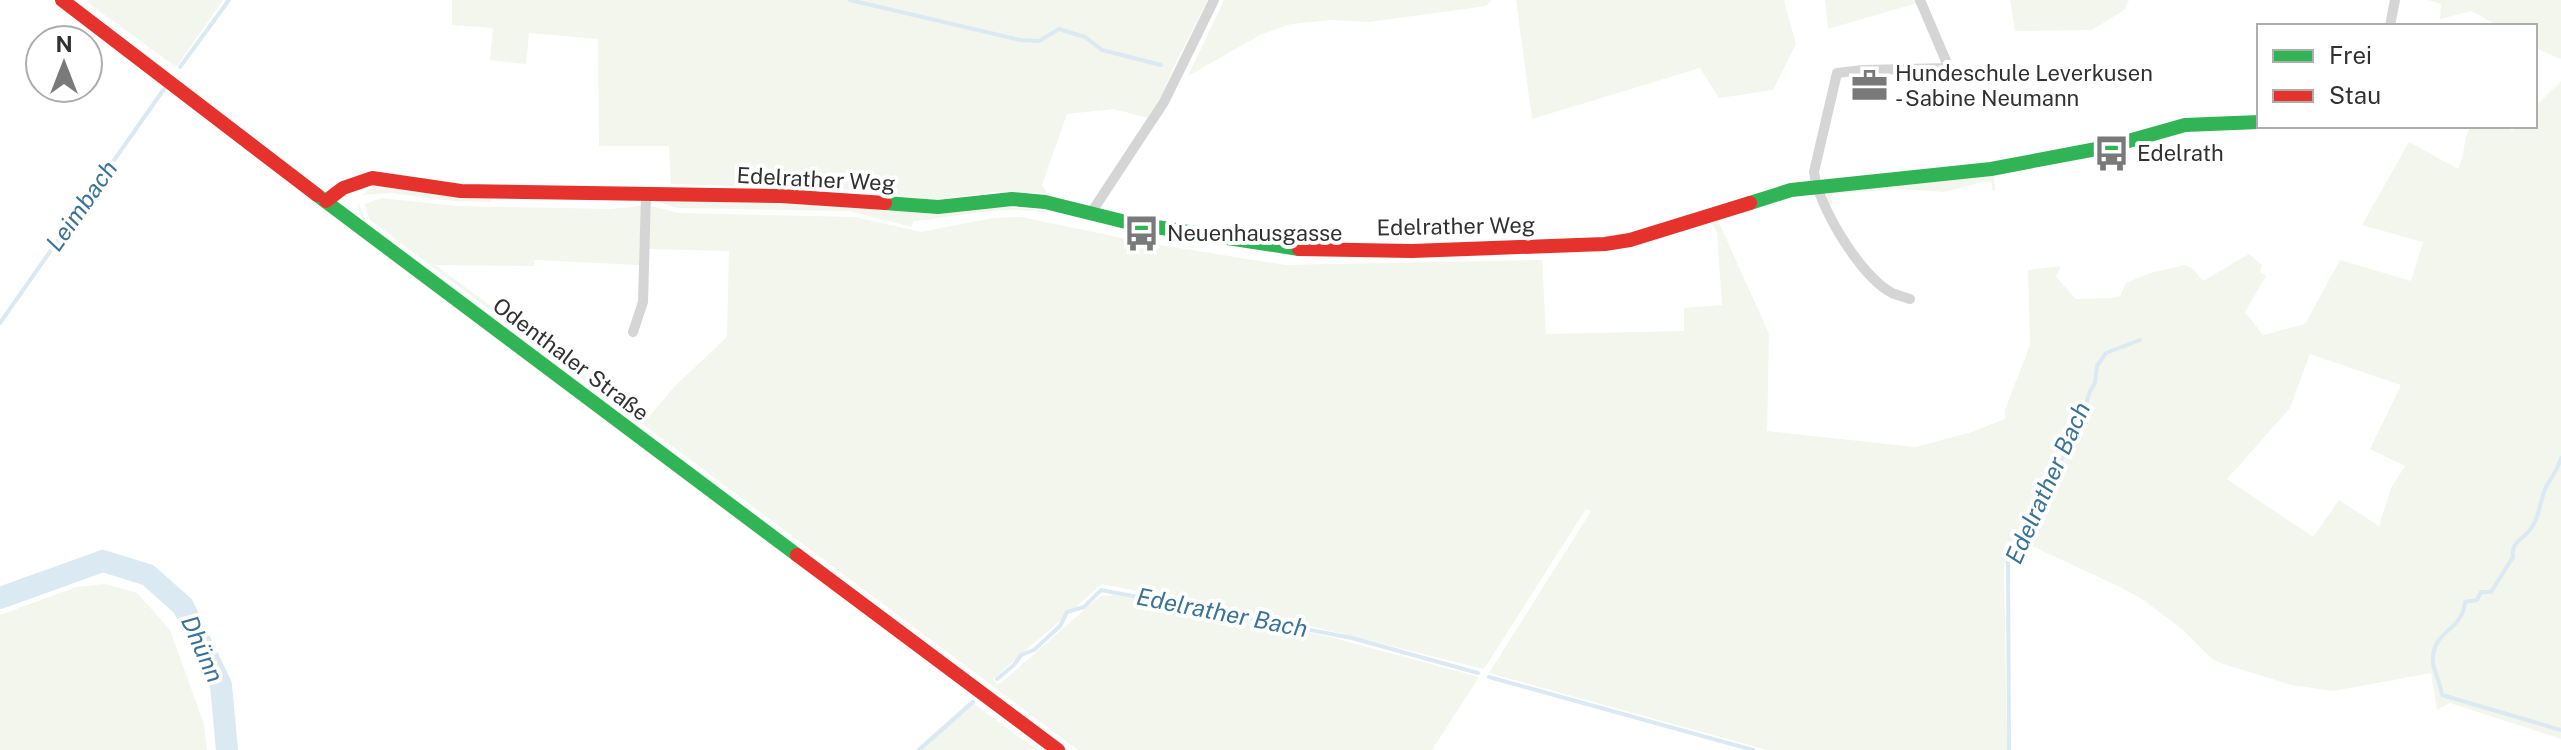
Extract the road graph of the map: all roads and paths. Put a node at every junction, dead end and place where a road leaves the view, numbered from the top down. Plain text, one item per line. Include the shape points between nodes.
1 (62, 0) edge
2 (1214, 0) edge
3 (1920, 0) edge
4 (2395, 0) edge
5 (2390, 24) edge
6 (2257, 122) edge
7 (1816, 186) junction
8 (646, 195) junction
9 (326, 201) junction
10 (1091, 213) junction
11 (1910, 299) dead end
12 (633, 332) dead end
13 (1058, 750) edge

1 - 9 street, Odenthaler Straße
2 - 10 street via 1164,102
3 - 7 street via 1949,68 1837,73 1814,172
4 - 5 street
6 - 7 street, Edelrather Weg via 2185,125 2107,147 1991,169
7 - 10 street, Edelrather Weg via 1605,244 1286,249
7 - 11 street via 1846,247 1890,292
8 - 9 street, Edelrather Weg via 461,191 372,178 343,188
8 - 10 street, Edelrather Weg via 838,198 938,207 1012,199
8 - 12 street via 643,302
9 - 13 street, Odenthaler Straße

